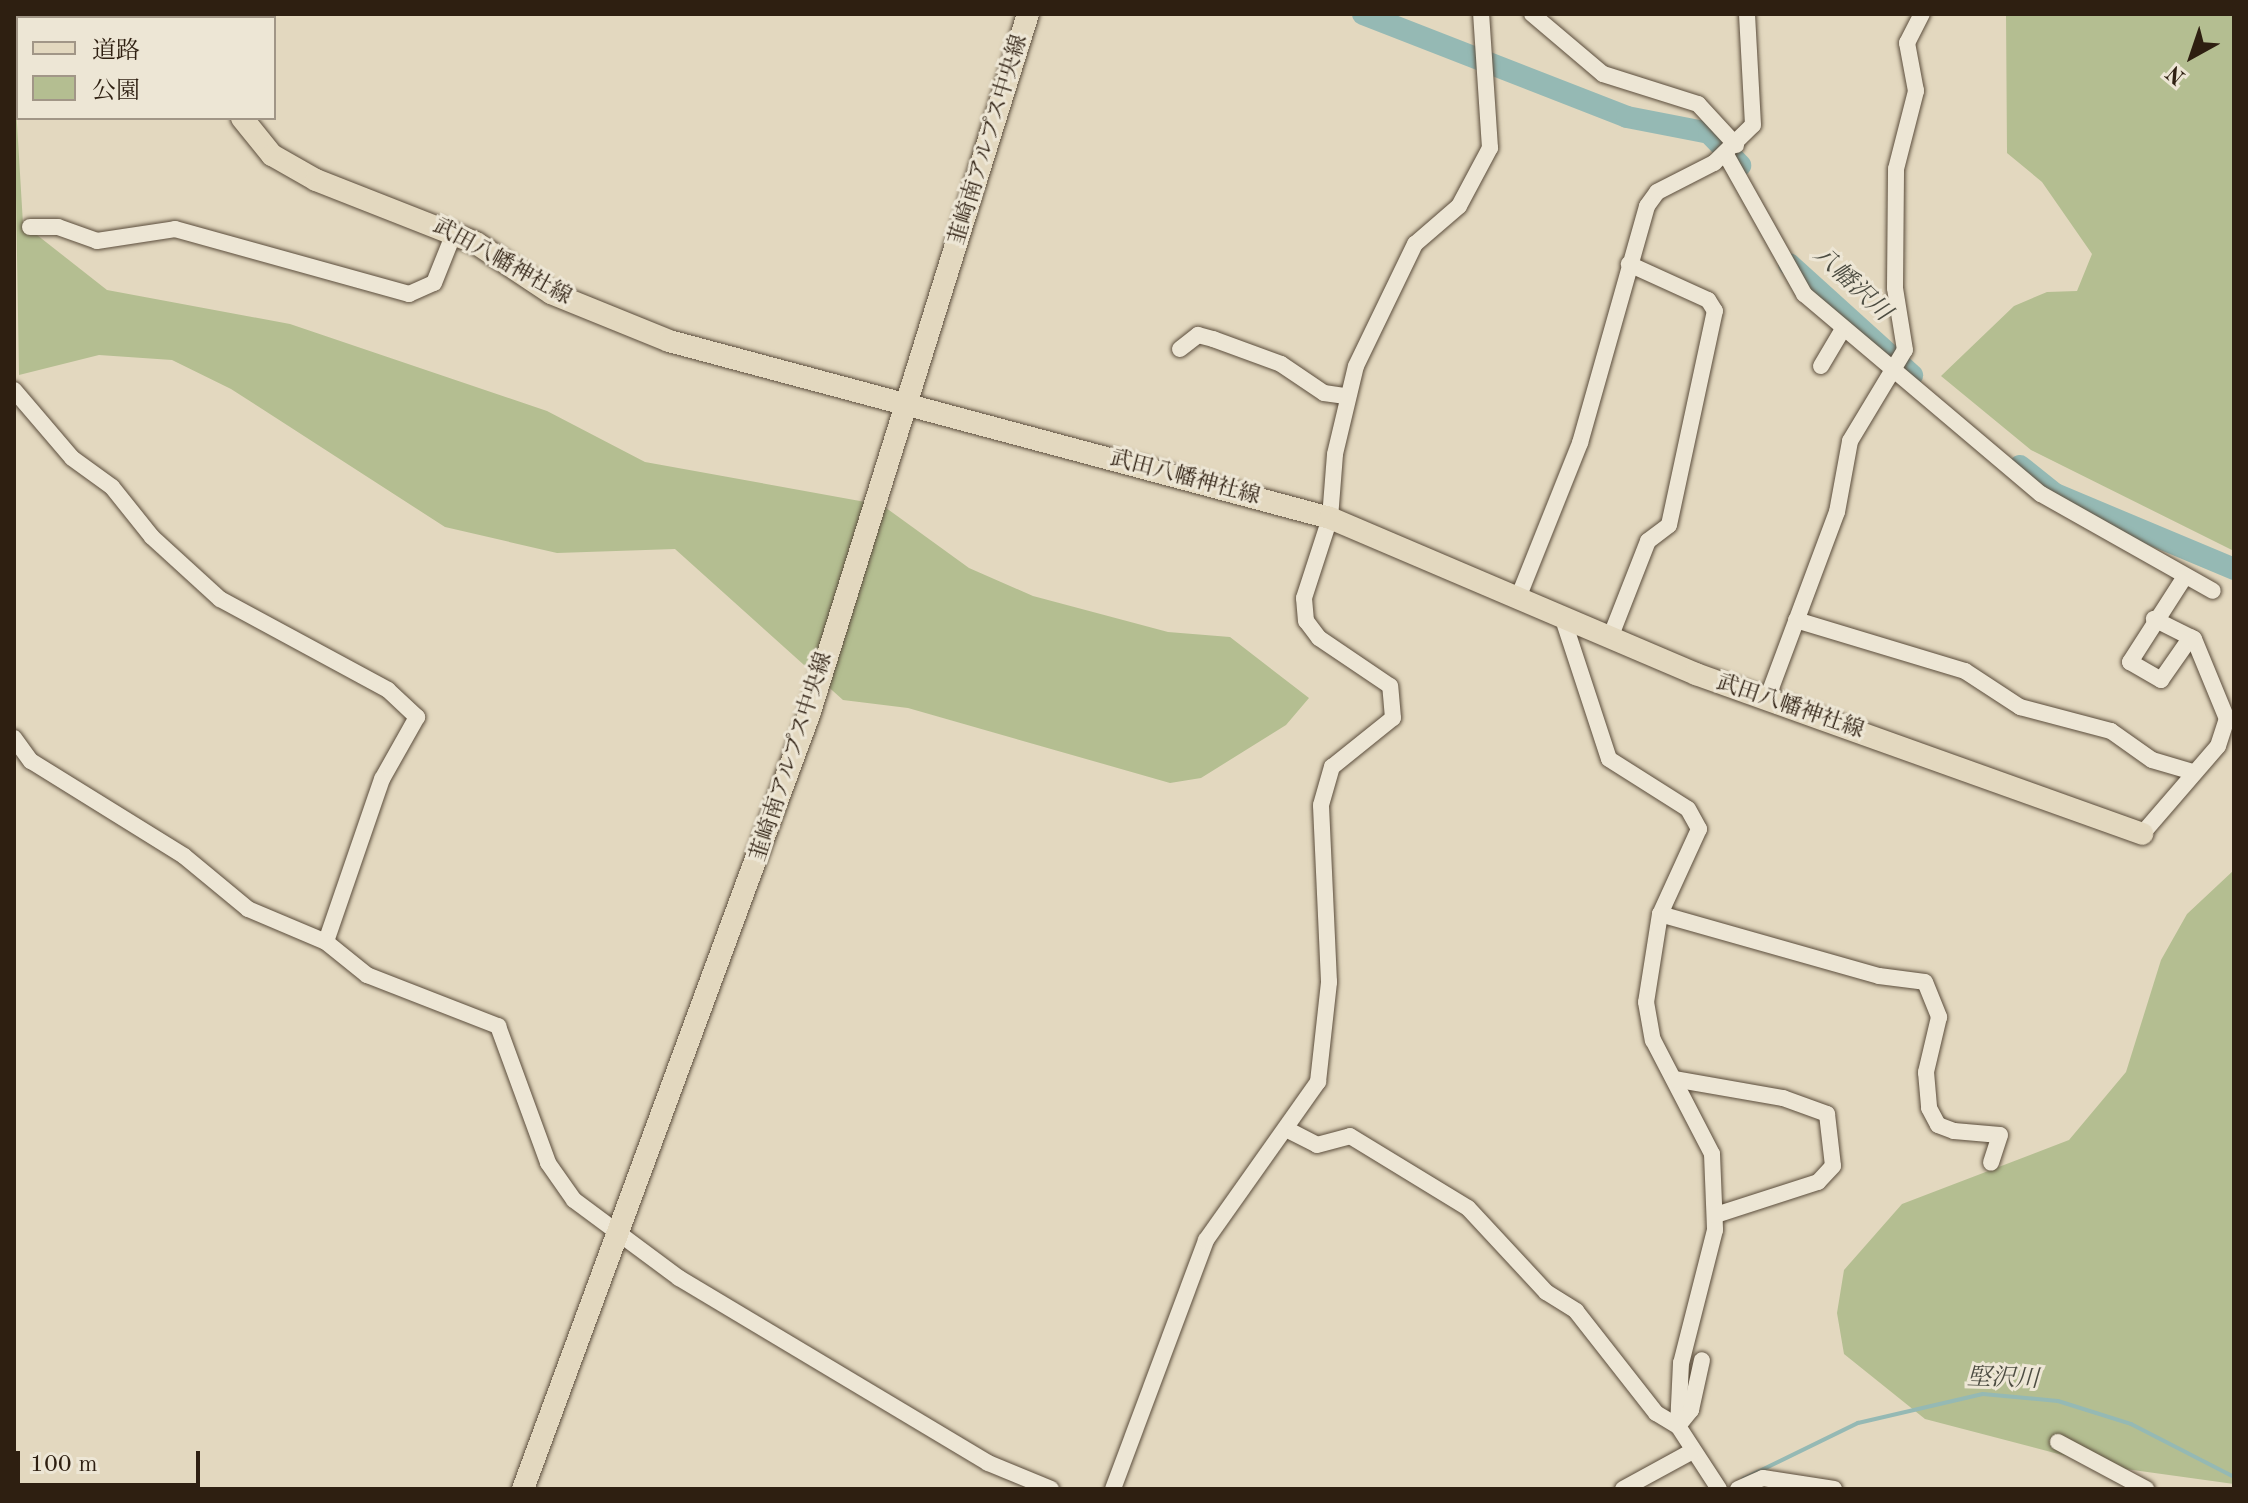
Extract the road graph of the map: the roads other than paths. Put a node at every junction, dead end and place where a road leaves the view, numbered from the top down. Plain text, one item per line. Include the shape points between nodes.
1 (1028, 14) edge
2 (1481, 14) edge
3 (1532, 14) edge
4 (1747, 14) edge
5 (1922, 14) edge
6 (244, 120) edge
7 (1731, 149) junction
8 (30, 227) dead end
9 (454, 233) junction
10 (1629, 264) junction
11 (1843, 329) junction
12 (1180, 349) dead end
13 (1895, 364) junction
14 (1821, 366) dead end
15 (14, 390) edge
16 (1346, 396) junction
17 (905, 400) junction
18 (1330, 518) junction
19 (2184, 578) junction
20 (2213, 591) dead end
21 (1518, 598) junction
22 (1563, 619) junction
23 (2154, 619) junction
24 (1796, 620) junction
25 (2191, 637) junction
26 (1610, 638) junction
27 (1767, 699) junction
28 (14, 738) edge
29 (22, 762) edge
30 (2193, 772) junction
31 (2142, 834) joint
32 (1660, 914) junction
33 (326, 942) junction
34 (1674, 1079) junction
35 (1290, 1131) junction
36 (1991, 1163) dead end
37 (1716, 1215) junction
38 (623, 1231) junction
39 (1702, 1360) dead end
40 (1678, 1426) junction
41 (2058, 1442) dead end
42 (1697, 1457) junction
43 (525, 1484) edge
44 (1051, 1489) edge
45 (1113, 1489) edge
46 (1623, 1489) edge
47 (1719, 1489) edge
48 (1738, 1489) edge
49 (1834, 1489) edge
50 (2146, 1489) edge

1 - 17 main road, 韮崎南アルプス中央線
2 - 16 street via 1494,122 1484,165 1459,206 1415,244
3 - 7 street via 1603,74 1698,104
4 - 7 street via 1753,125
5 - 13 street via 1907,43 1916,91 1896,169
6 - 9 main road, 武田八幡神社線 via 272,155 316,180
7 - 10 street via 1657,192
7 - 11 street via 1778,259
8 - 9 street via 58,227 97,241 175,229 409,294 434,283
9 - 17 main road, 武田八幡神社線 via 551,293 669,341
10 - 21 street via 1580,443
10 - 26 street via 1708,300 1715,311 1669,525 1648,541
11 - 13 street
11 - 14 street
12 - 16 street via 1198,335 1213,339 1281,364 1324,393
13 - 19 street via 2041,494
13 - 24 street via 1850,441 1837,512
15 - 33 street via 72,458 112,487 152,537 220,599 388,690 417,717 382,779
16 - 18 street
17 - 18 main road, 武田八幡神社線
17 - 38 main road, 韮崎南アルプス中央線 via 809,715
18 - 21 main road, 武田八幡神社線
18 - 35 street via 1304,598 1306,621 1319,638 1383,677 1393,718 1332,767 1321,805 1329,982 1318,1082
19 - 20 street
19 - 23 street
21 - 22 main road, 武田八幡神社線
22 - 26 main road, 武田八幡神社線
22 - 32 street via 1609,759 1688,809 1699,829
23 - 25 street
23 - 25 street via 2130,662 2146,676 2161,680
24 - 27 street
24 - 30 street via 1965,671 2020,707 2111,731 2152,760
25 - 30 street via 2205,655 2227,719 2218,746
26 - 27 main road, 武田八幡神社線
27 - 31 main road, 武田八幡神社線
28 - 29 street
29 - 33 street via 184,856 248,909
30 - 31 street
32 - 34 street via 1646,1002 1653,1040
32 - 36 street via 1879,976 1925,982 1939,1017 1926,1072 1929,1108 1938,1125 2000,1135
33 - 38 street via 367,975 498,1026 557,1183
34 - 37 street via 1706,1137
34 - 37 street via 1783,1098 1827,1114 1833,1166 1818,1182
35 - 40 street via 1317,1145 1350,1136 1468,1208 1546,1292 1576,1311 1656,1413
35 - 45 street via 1206,1240
37 - 40 street via 1681,1363
38 - 43 main road, 韮崎南アルプス中央線
38 - 44 street via 679,1278 988,1463
39 - 40 street via 1691,1410
40 - 42 street
41 - 50 street
42 - 46 street
42 - 47 street
48 - 49 street via 1763,1478

